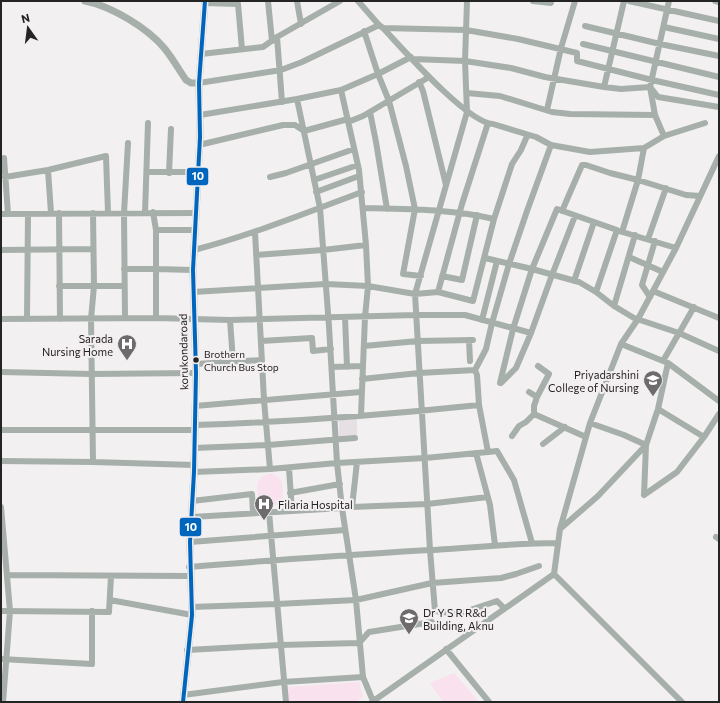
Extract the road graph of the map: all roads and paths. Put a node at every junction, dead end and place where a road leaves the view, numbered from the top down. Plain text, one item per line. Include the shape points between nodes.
1 (84, 1) edge
2 (268, 1) edge
3 (297, 1) edge
4 (340, 1) edge
5 (358, 1) edge
6 (467, 1) edge
7 (533, 1) edge
8 (575, 1) edge
9 (624, 1) edge
10 (629, 1) edge
11 (669, 1) edge
12 (715, 1) edge
13 (205, 2) edge
14 (719, 2) edge
15 (330, 4) edge
16 (551, 4) dead end
17 (668, 10) junction
18 (719, 21) edge
19 (301, 24) junction
20 (381, 26) junction
21 (585, 26) dead end
22 (664, 27) junction
23 (466, 30) junction
24 (364, 31) junction
25 (616, 34) junction
26 (277, 37) junction
27 (719, 39) edge
28 (272, 41) junction
29 (583, 44) dead end
30 (660, 44) junction
31 (561, 48) junction
32 (242, 49) junction
33 (612, 51) junction
34 (200, 54) junction
35 (719, 56) edge
36 (412, 58) junction
37 (466, 61) junction
38 (656, 62) junction
39 (608, 69) junction
40 (280, 70) junction
41 (378, 74) junction
42 (429, 77) junction
43 (719, 77) edge
44 (554, 79) junction
45 (652, 80) junction
46 (419, 82) junction
47 (198, 83) junction
48 (604, 87) junction
49 (650, 87) junction
50 (341, 90) junction
51 (467, 93) junction
52 (719, 95) edge
53 (297, 99) junction
54 (389, 101) junction
55 (282, 102) junction
56 (719, 107) edge
57 (546, 110) junction
58 (370, 112) junction
59 (467, 112) junction
60 (200, 115) junction
61 (655, 115) junction
62 (348, 120) junction
63 (148, 123) dead end
64 (705, 123) dead end
65 (488, 124) junction
66 (171, 128) dead end
67 (304, 131) junction
68 (527, 136) junction
69 (664, 136) junction
70 (128, 143) dead end
71 (199, 145) junction
72 (552, 145) junction
73 (644, 148) junction
74 (354, 149) junction
75 (719, 156) edge
76 (4, 158) dead end
77 (310, 164) junction
78 (358, 165) junction
79 (48, 170) junction
80 (146, 172) junction
81 (198, 172) junction
82 (169, 173) junction
83 (359, 176) junction
84 (270, 177) dead end
85 (5, 178) junction
86 (314, 180) junction
87 (638, 180) junction
88 (446, 187) junction
89 (666, 188) junction
90 (316, 192) junction
91 (362, 192) junction
92 (700, 196) junction
93 (320, 208) junction
94 (363, 208) junction
95 (387, 209) junction
96 (415, 210) junction
97 (439, 211) junction
98 (562, 211) junction
99 (153, 212) junction
100 (51, 213) junction
101 (93, 213) junction
102 (108, 213) junction
103 (124, 213) junction
104 (145, 213) junction
105 (195, 213) junction
106 (459, 213) junction
107 (4, 214) edge
108 (28, 214) junction
109 (59, 214) junction
110 (477, 215) junction
111 (574, 216) junction
112 (494, 219) junction
113 (594, 222) junction
114 (156, 230) junction
115 (194, 230) junction
116 (619, 231) junction
117 (255, 232) junction
118 (635, 236) junction
119 (651, 240) junction
120 (366, 245) junction
121 (59, 248) junction
122 (676, 248) junction
123 (28, 249) junction
124 (94, 249) junction
125 (1, 250) edge
126 (194, 250) junction
127 (323, 250) junction
128 (256, 255) junction
129 (485, 258) junction
130 (629, 258) junction
131 (497, 261) junction
132 (509, 264) junction
133 (648, 266) junction
134 (124, 269) junction
135 (156, 269) junction
136 (532, 269) junction
137 (193, 270) junction
138 (663, 272) junction
139 (552, 275) junction
140 (420, 276) junction
141 (442, 276) junction
142 (574, 281) junction
143 (326, 284) junction
144 (59, 286) junction
145 (94, 286) junction
146 (124, 286) junction
147 (368, 286) junction
148 (258, 288) junction
149 (653, 290) junction
150 (194, 292) junction
151 (438, 292) junction
152 (596, 292) junction
153 (414, 294) junction
154 (650, 297) junction
155 (614, 306) junction
156 (694, 307) junction
157 (416, 315) junction
158 (346, 317) junction
159 (365, 317) junction
160 (125, 318) junction
161 (156, 318) junction
162 (329, 318) junction
163 (719, 318) edge
164 (1, 319) edge
165 (27, 319) junction
166 (60, 319) junction
167 (91, 319) junction
168 (194, 319) junction
169 (260, 319) junction
170 (230, 320) junction
171 (482, 320) junction
172 (638, 320) junction
173 (492, 323) junction
174 (512, 329) junction
175 (531, 333) junction
176 (679, 333) junction
177 (261, 341) junction
178 (418, 341) junction
179 (620, 344) junction
180 (364, 346) junction
181 (331, 349) junction
182 (719, 351) edge
183 (262, 360) junction
184 (233, 361) junction
185 (470, 361) dead end
186 (665, 362) junction
187 (196, 364) junction
188 (363, 366) junction
189 (538, 366) dead end
190 (332, 367) junction
191 (347, 367) junction
192 (475, 370) junction
193 (1, 372) edge
194 (196, 373) junction
195 (419, 373) junction
196 (91, 374) junction
197 (362, 379) junction
198 (361, 392) junction
199 (529, 392) dead end
200 (333, 395) junction
201 (537, 397) junction
202 (718, 399) edge
203 (264, 400) junction
204 (479, 405) junction
205 (195, 406) junction
206 (658, 409) junction
207 (422, 411) junction
208 (534, 414) junction
209 (719, 414) edge
210 (360, 415) junction
211 (335, 417) junction
212 (266, 423) junction
213 (590, 423) junction
214 (195, 427) junction
215 (565, 427) junction
216 (1, 430) edge
217 (92, 430) junction
218 (512, 436) dead end
219 (586, 437) junction
220 (704, 437) junction
221 (355, 438) dead end
222 (336, 441) junction
223 (543, 444) dead end
224 (268, 445) junction
225 (646, 445) junction
226 (194, 448) junction
227 (488, 452) junction
228 (476, 453) junction
229 (425, 458) junction
230 (1, 461) edge
231 (93, 462) junction
232 (357, 462) junction
233 (338, 463) junction
234 (289, 468) junction
235 (194, 469) junction
236 (270, 470) junction
237 (340, 484) junction
238 (290, 493) junction
239 (488, 497) junction
240 (192, 501) junction
241 (427, 504) junction
242 (1, 507) edge
243 (342, 508) junction
244 (292, 511) junction
245 (269, 512) junction
246 (1, 513) edge
247 (253, 513) junction
248 (192, 517) junction
249 (560, 529) junction
250 (345, 530) junction
251 (271, 535) junction
252 (190, 542) junction
253 (532, 543) junction
254 (557, 543) junction
255 (495, 545) junction
256 (430, 550) junction
257 (348, 554) junction
258 (273, 560) junction
259 (539, 566) dead end
260 (189, 567) junction
261 (554, 574) junction
262 (7, 576) junction
263 (111, 576) junction
264 (190, 576) junction
265 (432, 583) junction
266 (110, 600) junction
267 (356, 600) junction
268 (277, 604) junction
269 (192, 607) junction
270 (504, 608) junction
271 (1, 611) edge
272 (10, 611) junction
273 (92, 612) junction
274 (192, 616) junction
275 (432, 622) dead end
276 (359, 643) junction
277 (280, 645) junction
278 (446, 649) junction
279 (187, 650) junction
280 (3, 659) edge
281 (362, 677) junction
282 (283, 682) junction
283 (183, 698) edge
284 (3, 702) edge
285 (286, 702) edge
286 (373, 702) edge
287 (490, 702) edge
288 (682, 702) edge

1 - 47 main road via 98,4 143,27 165,49 186,80
2 - 28 street
3 - 19 street
4 - 15 street
5 - 20 street
6 - 23 street
7 - 16 street
8 - 31 street
9 - 25 street
10 - 17 street
11 - 17 street
12 - 14 street
13 - 32 street via 238,4
13 - 34 main road, korukondaroad
15 - 19 street
17 - 18 street
17 - 22 street
19 - 26 street
20 - 23 street
20 - 24 street
20 - 36 street
21 - 25 street
22 - 27 street
22 - 30 street
23 - 31 street
23 - 37 street
24 - 40 street via 302,62
24 - 41 street
25 - 30 street
25 - 33 street
26 - 28 street
26 - 40 street
28 - 32 street via 263,47
29 - 33 street
30 - 35 street
30 - 38 street
31 - 39 street via 577,53 577,61
31 - 44 street
32 - 34 street
33 - 38 street
33 - 39 street
34 - 47 main road, korukondaroad
36 - 37 street
36 - 41 street
36 - 42 street
37 - 44 street via 511,68
37 - 51 street
38 - 43 street
38 - 45 street
39 - 45 street
39 - 48 street
40 - 47 street
40 - 55 street
41 - 50 street
41 - 54 street
42 - 46 street
42 - 59 street
44 - 48 street
44 - 57 street
45 - 49 street
45 - 52 street
46 - 54 street
46 - 88 street
47 - 60 main road, korukondaroad
48 - 49 street
49 - 56 street via 658,97
49 - 61 street
50 - 53 street
50 - 62 street
51 - 57 street via 500,96
51 - 59 street
53 - 55 street
53 - 67 street
54 - 58 street
54 - 96 street
55 - 60 street
57 - 61 street via 570,114
58 - 62 street
58 - 95 street
59 - 65 street
59 - 88 street
60 - 71 main road, korukondaroad
61 - 69 street
62 - 67 street
62 - 74 street
63 - 80 street
64 - 69 street
65 - 68 street
65 - 106 street
66 - 82 street
67 - 71 street via 295,125 283,125
67 - 77 street
68 - 72 street via 536,137
68 - 112 street via 512,164
69 - 73 street
70 - 103 street
71 - 81 main road, korukondaroad
72 - 73 street via 590,152
72 - 132 street
73 - 87 street
74 - 77 street
74 - 78 street
75 - 92 street
76 - 85 street
77 - 84 street via 286,174
77 - 86 street
78 - 83 street
78 - 86 street
79 - 85 street
79 - 100 street
79 - 102 street via 106,156
80 - 82 street
80 - 104 street
81 - 82 street
81 - 105 main road, korukondaroad
83 - 90 street
83 - 91 street
85 - 107 street
86 - 90 street
87 - 89 street
87 - 98 street via 582,165
87 - 116 street
88 - 97 street
89 - 92 street via 686,195
89 - 119 street
90 - 93 street
91 - 93 street
91 - 94 street
92 - 122 street
93 - 117 street
93 - 127 street
94 - 95 street
94 - 120 street
95 - 96 street
96 - 97 street
96 - 140 street via 402,274
97 - 106 street
97 - 140 street
98 - 111 street
98 - 136 street via 556,209
99 - 104 street
99 - 105 street
99 - 114 street
100 - 108 street
100 - 109 street
101 - 102 street
101 - 109 street
101 - 124 street
102 - 103 street
103 - 104 street
103 - 134 street
105 - 115 main road, korukondaroad
106 - 110 street
106 - 141 street
107 - 108 street
108 - 123 street
109 - 121 street
110 - 112 street
110 - 141 street via 462,280
111 - 113 street
111 - 139 street
112 - 129 street
113 - 116 street
113 - 142 street
114 - 115 street
114 - 135 street
115 - 126 main road, korukondaroad
116 - 118 street
116 - 152 street
117 - 126 street
117 - 128 street
118 - 119 street
118 - 130 street
119 - 122 street
119 - 133 street
120 - 127 street
120 - 147 street
121 - 123 street
121 - 124 street
121 - 144 street
122 - 138 street
123 - 125 street
123 - 165 street
124 - 145 street
126 - 137 main road, korukondaroad
127 - 128 street
127 - 143 street
128 - 148 street
129 - 131 street
129 - 151 street via 473,300
130 - 133 street
130 - 155 street
131 - 132 street
131 - 171 street
132 - 136 street
132 - 173 street
133 - 138 street
133 - 154 street via 642,285
134 - 135 street
134 - 146 street
135 - 137 street
135 - 161 street
136 - 139 street
136 - 174 street
137 - 150 main road, korukondaroad
138 - 149 street
139 - 142 street
139 - 175 street
140 - 153 street
141 - 151 street
142 - 152 street
143 - 147 street
143 - 148 street
143 - 162 street
144 - 145 street
144 - 166 street
145 - 146 street
145 - 167 street
146 - 160 street
147 - 153 street
147 - 159 street
148 - 150 street
148 - 169 street
149 - 154 street
149 - 156 street
150 - 168 main road, korukondaroad
151 - 153 street
152 - 155 street
153 - 157 street
154 - 172 street
155 - 172 street
156 - 163 street
156 - 176 street
157 - 159 street
157 - 171 street via 465,315
157 - 178 street
158 - 159 street
158 - 162 street
158 - 191 street
159 - 180 street
160 - 161 street
160 - 167 street
161 - 168 street
162 - 169 street
162 - 181 street
164 - 165 street
165 - 166 street
166 - 167 street
167 - 196 street
168 - 170 street
168 - 187 main road, korukondaroad
169 - 170 street
169 - 177 street
170 - 184 street
171 - 173 street
172 - 176 street
172 - 179 street
173 - 174 street
173 - 192 street via 486,349
174 - 175 street
174 - 175 street via 500,383 516,368
176 - 182 street
176 - 186 street
177 - 181 street via 312,338 313,351
177 - 183 street
178 - 180 street
178 - 185 street via 471,340
178 - 195 street
179 - 186 street
179 - 213 street
180 - 188 street
181 - 190 street
183 - 184 street
183 - 203 street
184 - 187 street
186 - 202 street
186 - 206 street
187 - 194 main road, korukondaroad
188 - 191 street
188 - 197 street
189 - 201 street via 549,374
190 - 191 street
190 - 200 street
192 - 195 street
192 - 204 street
193 - 196 street
194 - 196 street
194 - 205 main road, korukondaroad
195 - 197 street
195 - 207 street
196 - 217 street
197 - 198 street
198 - 200 street
198 - 210 street
199 - 201 street
200 - 203 street
200 - 211 street
201 - 208 street
203 - 205 street
203 - 212 street
204 - 207 street
204 - 227 street
205 - 214 main road, korukondaroad
206 - 220 street
206 - 225 street
207 - 210 street
207 - 229 street
208 - 215 street
208 - 218 street via 519,426
209 - 220 street
210 - 211 street
211 - 212 street
211 - 222 street
212 - 214 street
212 - 224 street
213 - 219 street
213 - 225 street
214 - 217 street
214 - 226 main road, korukondaroad
215 - 219 street
215 - 223 street
216 - 217 street
217 - 231 street
219 - 249 street
220 - 225 street via 677,472 644,495
221 - 222 street
222 - 224 street
222 - 233 street
224 - 226 street
224 - 236 street
225 - 249 street via 598,496
226 - 235 main road, korukondaroad
227 - 228 street
227 - 253 street via 496,451 514,480
228 - 229 street
228 - 239 street
229 - 232 street
229 - 241 street
230 - 231 street
231 - 235 street
232 - 233 street
232 - 241 street via 352,507
233 - 234 street
233 - 237 street
234 - 236 street
234 - 238 street
235 - 236 street
235 - 240 main road, korukondaroad
237 - 238 street
237 - 243 street
238 - 244 street
239 - 241 street
239 - 255 street
240 - 247 street via 252,494
240 - 248 main road, korukondaroad
241 - 256 street
242 - 246 street
243 - 244 street
243 - 250 street
244 - 245 street
245 - 247 street
245 - 251 street
246 - 262 street
247 - 248 street
248 - 252 main road, korukondaroad
249 - 254 street
250 - 251 street
250 - 257 street
251 - 252 street
251 - 258 street
252 - 260 main road, korukondaroad
253 - 254 street
253 - 255 street
254 - 261 street
255 - 256 street
256 - 257 street
256 - 265 street
257 - 258 street
257 - 267 street
258 - 260 street
258 - 268 street
259 - 265 street via 501,578
260 - 264 main road, korukondaroad
261 - 270 street
261 - 288 street
262 - 263 street
262 - 272 street
263 - 264 street
263 - 266 street
264 - 269 main road, korukondaroad
265 - 267 street
265 - 270 street via 435,611 458,614 497,601
266 - 273 street via 109,612
266 - 274 street
267 - 268 street
267 - 276 street
268 - 269 street
268 - 277 street
269 - 274 main road, korukondaroad
270 - 278 street
271 - 272 street
272 - 273 street
272 - 280 street
273 - 280 street via 92,664
274 - 279 main road, korukondaroad
275 - 276 street via 369,632
276 - 277 street
276 - 281 street
277 - 279 street
277 - 282 street
278 - 286 street
278 - 287 street
279 - 283 main road, korukondaroad
280 - 284 street
281 - 282 street
281 - 286 street
282 - 283 street
282 - 285 street

